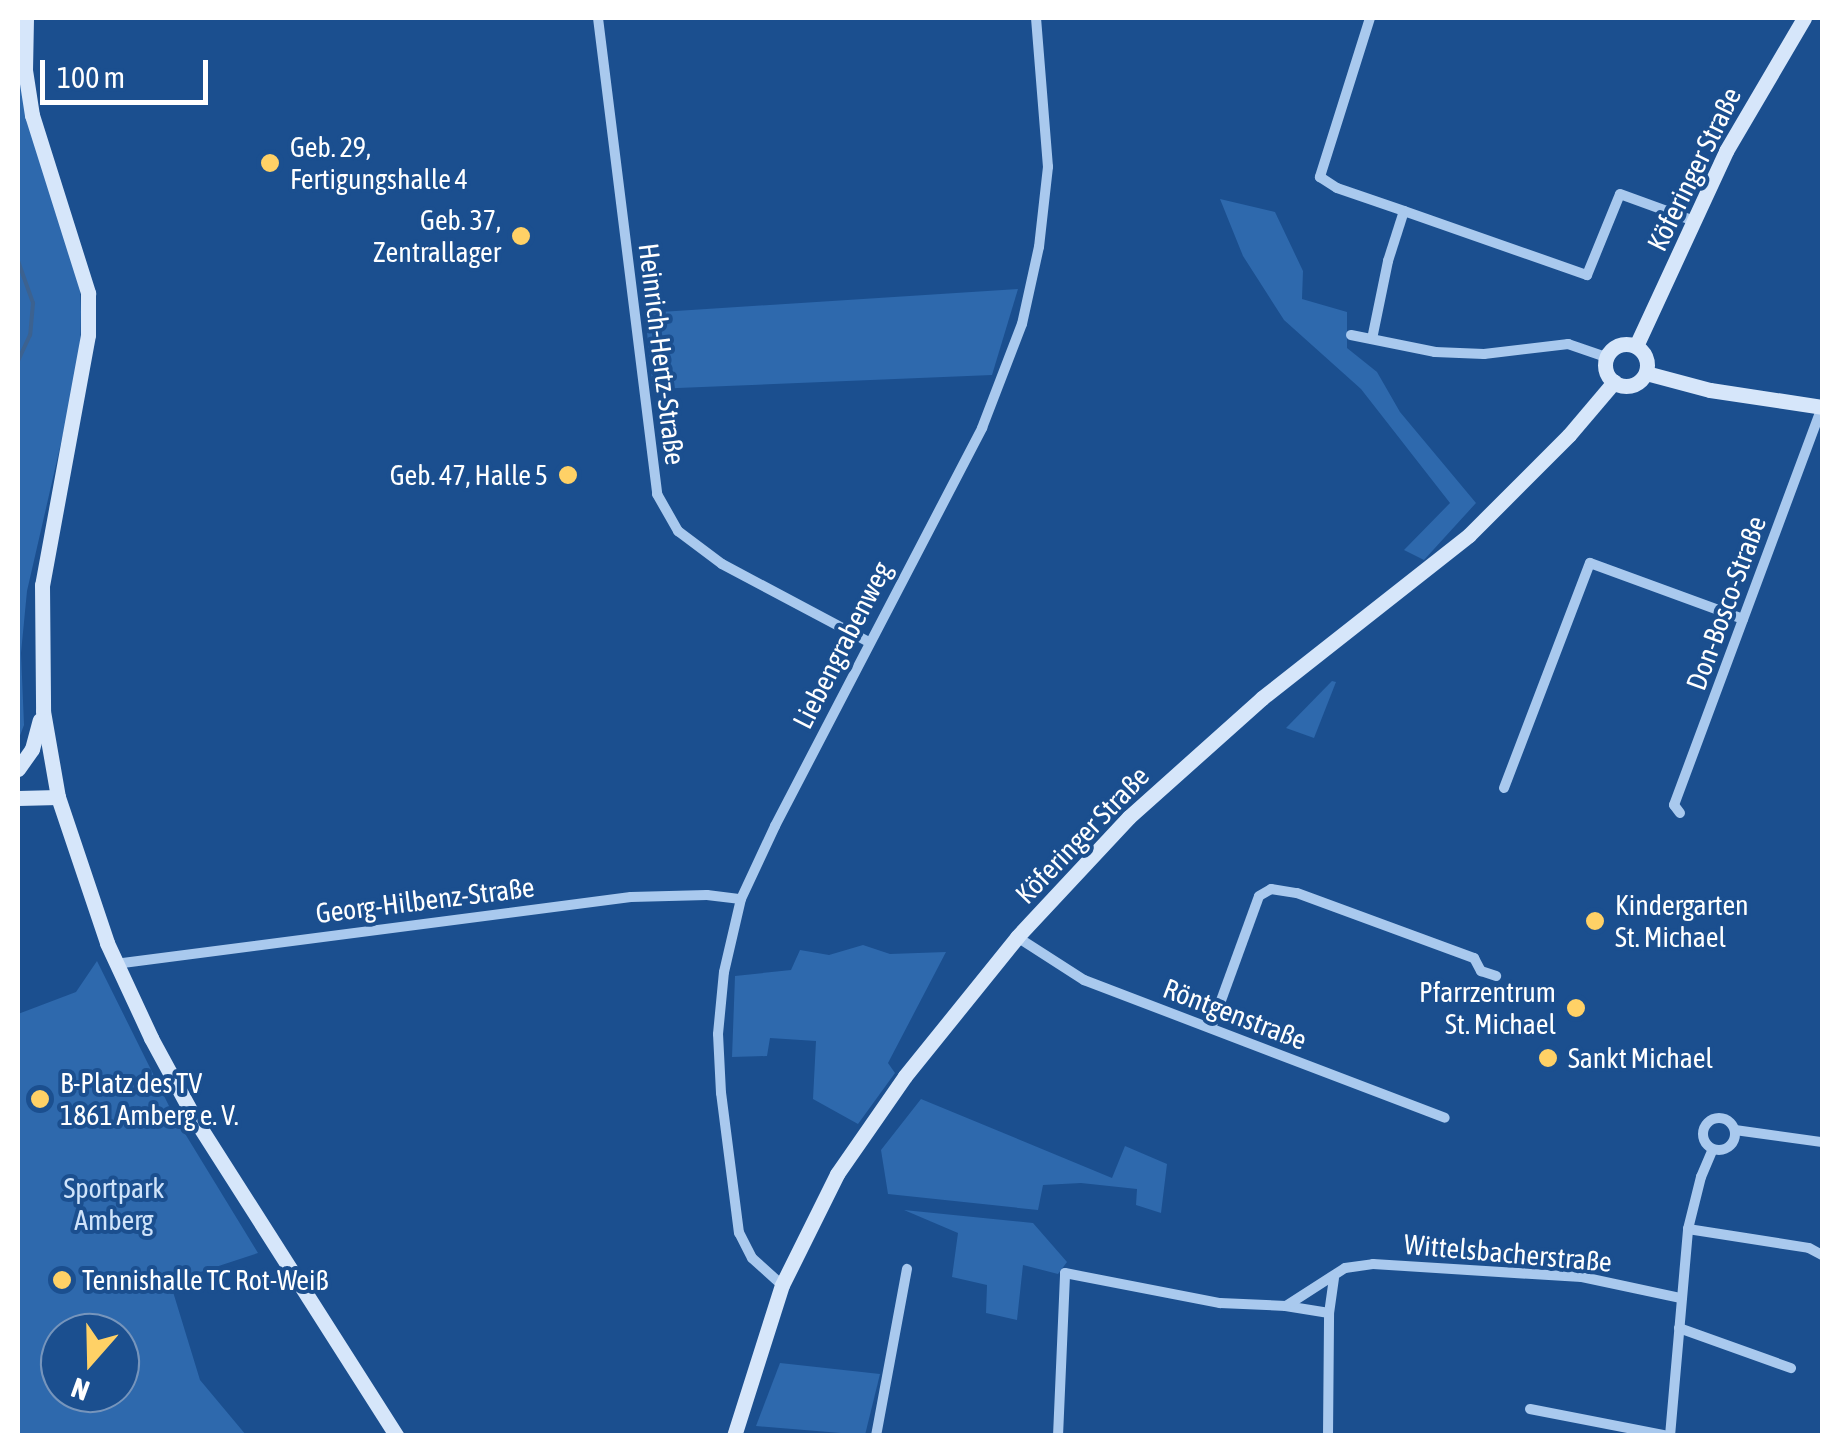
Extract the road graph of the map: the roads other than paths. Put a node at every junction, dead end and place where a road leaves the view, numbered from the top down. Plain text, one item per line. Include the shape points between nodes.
1 (26, 18) edge
2 (598, 18) edge
3 (1036, 18) edge
4 (1370, 18) edge
5 (1804, 18) edge
6 (1404, 210) junction
7 (1694, 222) junction
8 (1351, 335) dead end
9 (1372, 338) junction
10 (1636, 346) junction
11 (1606, 357) junction
12 (1646, 372) junction
13 (1614, 382) junction
14 (1822, 407) edge
15 (1743, 619) junction
16 (869, 642) junction
17 (43, 711) junction
18 (18, 769) edge
19 (1504, 788) dead end
20 (18, 798) edge
21 (58, 798) junction
22 (1680, 813) dead end
23 (742, 899) junction
24 (1017, 937) junction
25 (115, 964) junction
26 (1496, 976) dead end
27 (1211, 1028) junction
28 (1445, 1118) dead end
29 (1735, 1130) junction
30 (1822, 1142) edge
31 (1713, 1149) junction
32 (1688, 1229) junction
33 (1822, 1255) edge
34 (907, 1270) dead end
35 (1334, 1278) junction
36 (782, 1285) junction
37 (1680, 1298) junction
38 (1286, 1306) junction
39 (1329, 1313) junction
40 (1679, 1328) junction
41 (1791, 1368) dead end
42 (1530, 1410) dead end
43 (397, 1436) edge
44 (734, 1436) edge
45 (876, 1436) edge
46 (1058, 1436) edge
47 (1328, 1436) edge
48 (1670, 1436) edge

1 - 17 street via 32,115 88,294 88,335 42,585
2 - 16 street, Heinrich-Hertz-Straße via 656,494 678,531 722,564
3 - 16 street, Liebengrabenweg via 1048,167 1022,324 982,428
4 - 6 street via 1320,177
5 - 7 street, Köferinger Straße via 1744,118
6 - 7 street via 1587,275 1620,194
6 - 9 street
7 - 10 street, Köferinger Straße
8 - 9 street
9 - 11 street via 1484,354 1568,344
10 - 11 street via 1616,346
10 - 12 street via 1647,360
11 - 13 street
12 - 13 street via 1632,385
12 - 14 street via 1710,390
13 - 24 street, Köferinger Straße via 1470,535 1262,698 1130,817
14 - 15 street, Don-Bosco-Straße
15 - 19 street via 1590,562
15 - 22 street, Don-Bosco-Straße via 1674,805
16 - 23 street, Liebengrabenweg
17 - 18 street
17 - 21 street
20 - 21 street
21 - 25 street
23 - 25 street, Georg-Hilbenz-Straße via 631,898
23 - 36 street, Liebengrabenweg via 724,972 721,1094 739,1232 752,1258
24 - 27 street, Röntgenstraße via 1084,980
24 - 36 street, Köferinger Straße via 850,1153
25 - 43 street via 196,1121
26 - 27 street via 1460,953 1271,888 1260,896
27 - 28 street, Röntgenstraße
29 - 30 street
29 - 31 street via 1730,1147
29 - 31 street via 1723,1118 1707,1124 1704,1138
31 - 32 street
32 - 33 street
32 - 37 street
34 - 45 street
35 - 37 street, Wittelsbacherstraße via 1345,1268 1373,1264 1469,1269 1582,1277
35 - 38 street, Wittelsbacherstraße
35 - 39 street
36 - 44 street, Köferinger Straße
37 - 40 street
38 - 39 street
38 - 46 street via 1220,1302 1065,1273
39 - 47 street
40 - 41 street
40 - 48 street
42 - 48 street

